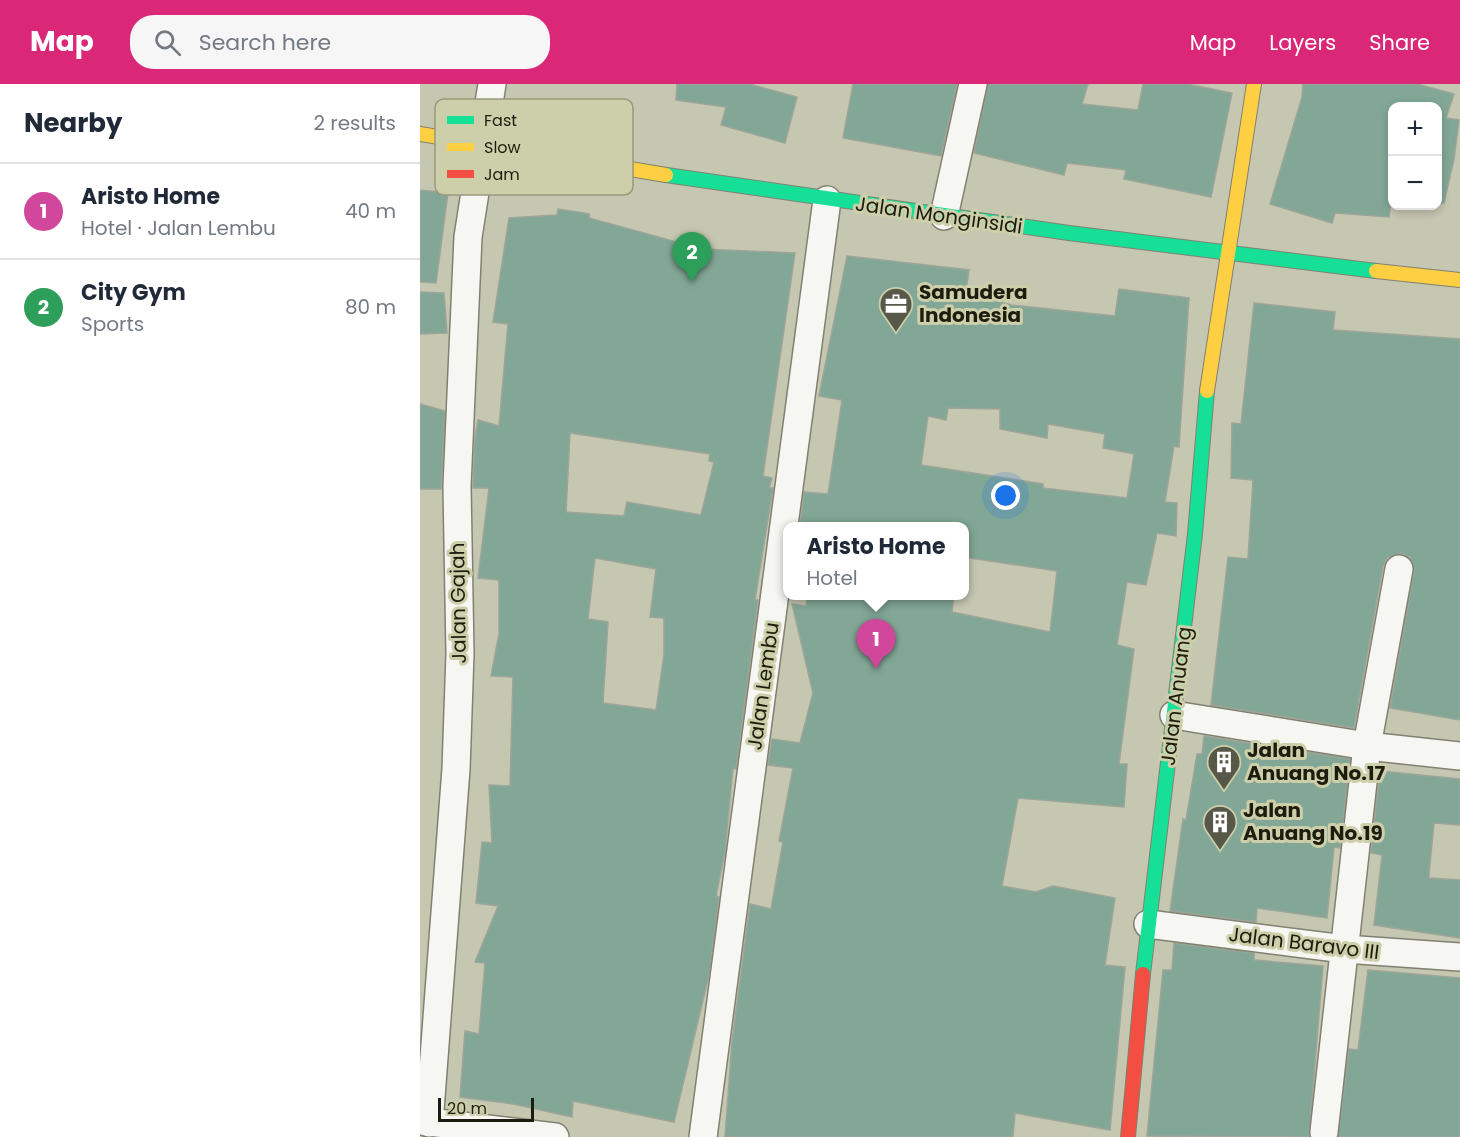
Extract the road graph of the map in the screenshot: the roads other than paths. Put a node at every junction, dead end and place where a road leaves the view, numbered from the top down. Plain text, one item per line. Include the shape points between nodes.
1 (492, 84) edge
2 (973, 84) edge
3 (1254, 84) edge
4 (490, 99) edge
5 (420, 134) edge
6 (435, 137) edge
7 (633, 169) edge
8 (475, 195) edge
9 (827, 200) junction
10 (944, 216) junction
11 (1226, 255) junction
12 (1460, 280) edge
13 (784, 522) edge
14 (783, 532) edge
15 (1399, 569) dead end
16 (1174, 715) junction
17 (1367, 746) junction
18 (1460, 756) edge
19 (1148, 924) junction
20 (1344, 949) junction
21 (1460, 957) edge
22 (424, 1122) edge
23 (1324, 1132) dead end
24 (555, 1137) edge
25 (703, 1137) edge
26 (1128, 1137) edge

1 - 4 street, Jalan Gajah
2 - 10 street
3 - 11 street, Jalan Anuang
5 - 6 street, Jalan Monginsidi
7 - 9 street, Jalan Monginsidi
8 - 22 street, Jalan Gajah via 468,237 458,486 460,654 456,769
9 - 10 street, Jalan Monginsidi
9 - 13 street, Jalan Lembu
10 - 11 street, Jalan Monginsidi
11 - 12 street, Jalan Monginsidi
11 - 16 street, Jalan Anuang via 1205,406
14 - 25 street, Jalan Lembu
15 - 17 street
16 - 17 street
16 - 19 street, Jalan Anuang
17 - 18 street
17 - 20 street
19 - 20 street, Jalan Baravo III
19 - 26 street, Jalan Anuang
20 - 21 street, Jalan Baravo III
20 - 23 street
22 - 24 street

